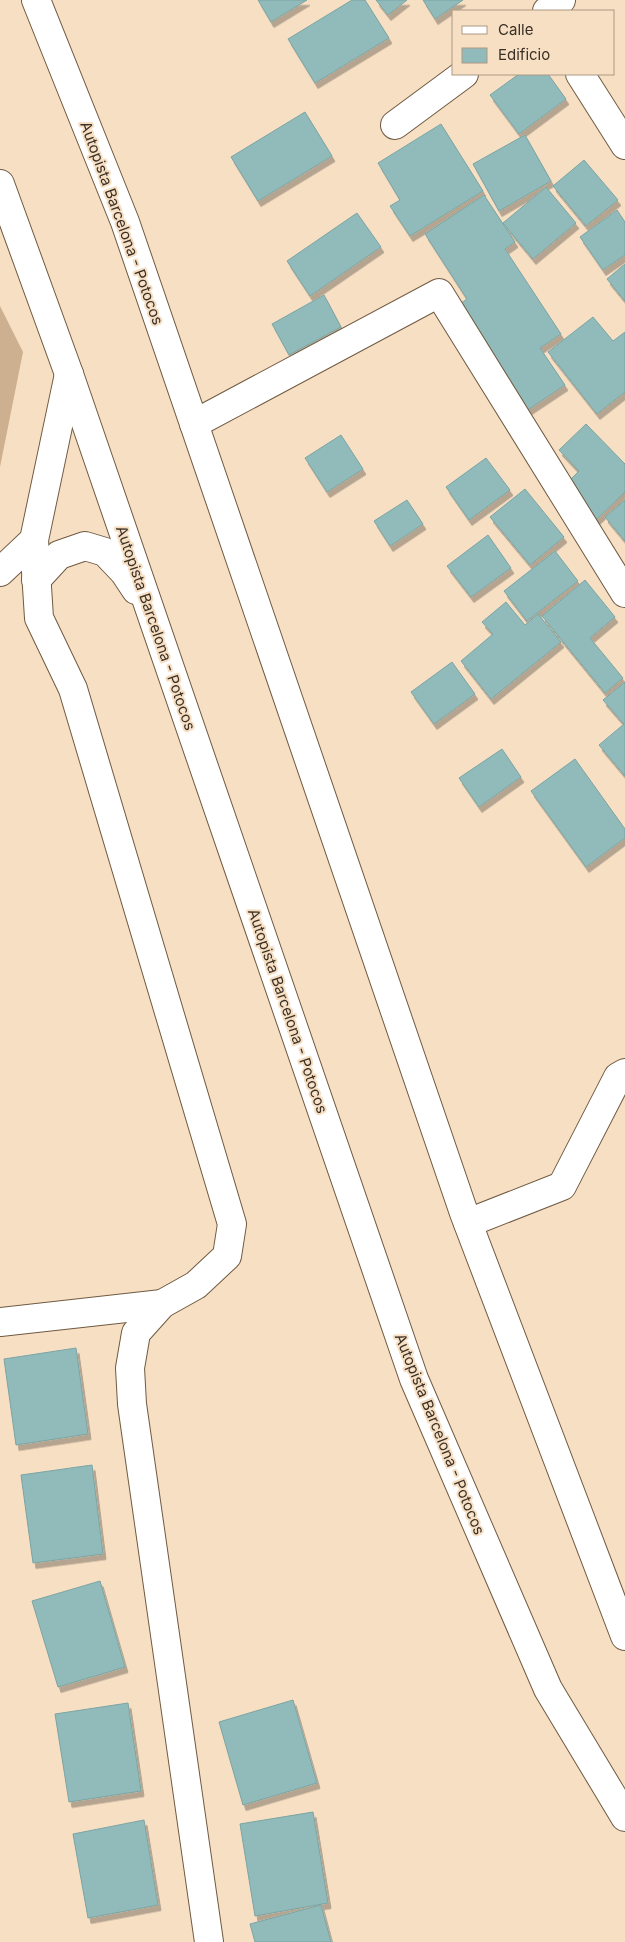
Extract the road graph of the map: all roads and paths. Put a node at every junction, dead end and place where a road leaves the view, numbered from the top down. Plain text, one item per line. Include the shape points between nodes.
1 (36, 0) edge
2 (561, 0) edge
3 (548, 10) edge
4 (463, 75) edge
5 (581, 75) edge
6 (395, 125) dead end
7 (625, 145) edge
8 (0, 184) edge
9 (69, 374) junction
10 (194, 424) junction
11 (34, 540) junction
12 (0, 572) edge
13 (36, 580) junction
14 (625, 593) edge
15 (150, 611) junction
16 (623, 1081) edge
17 (468, 1222) junction
18 (162, 1304) junction
19 (0, 1322) edge
20 (625, 1636) edge
21 (625, 1817) edge
22 (209, 1942) edge

1 - 10 street, Autopista Barcelona - Potocos via 125,222
2 - 3 street
4 - 6 street
5 - 7 street
8 - 9 street, Autopista Barcelona - Potocos
9 - 11 street
9 - 15 street, Autopista Barcelona - Potocos
10 - 14 street via 439,294
10 - 17 street, Autopista Barcelona - Potocos
11 - 12 street
11 - 13 street
13 - 15 street via 59,555 85,546 105,552 124,572
13 - 18 street via 39,618 73,689 232,1224 227,1256 196,1285
15 - 21 street, Autopista Barcelona - Potocos via 414,1379 548,1689
16 - 17 street via 562,1186
17 - 20 street, Autopista Barcelona - Potocos
18 - 19 street
18 - 22 street via 136,1333 130,1368 132,1404

